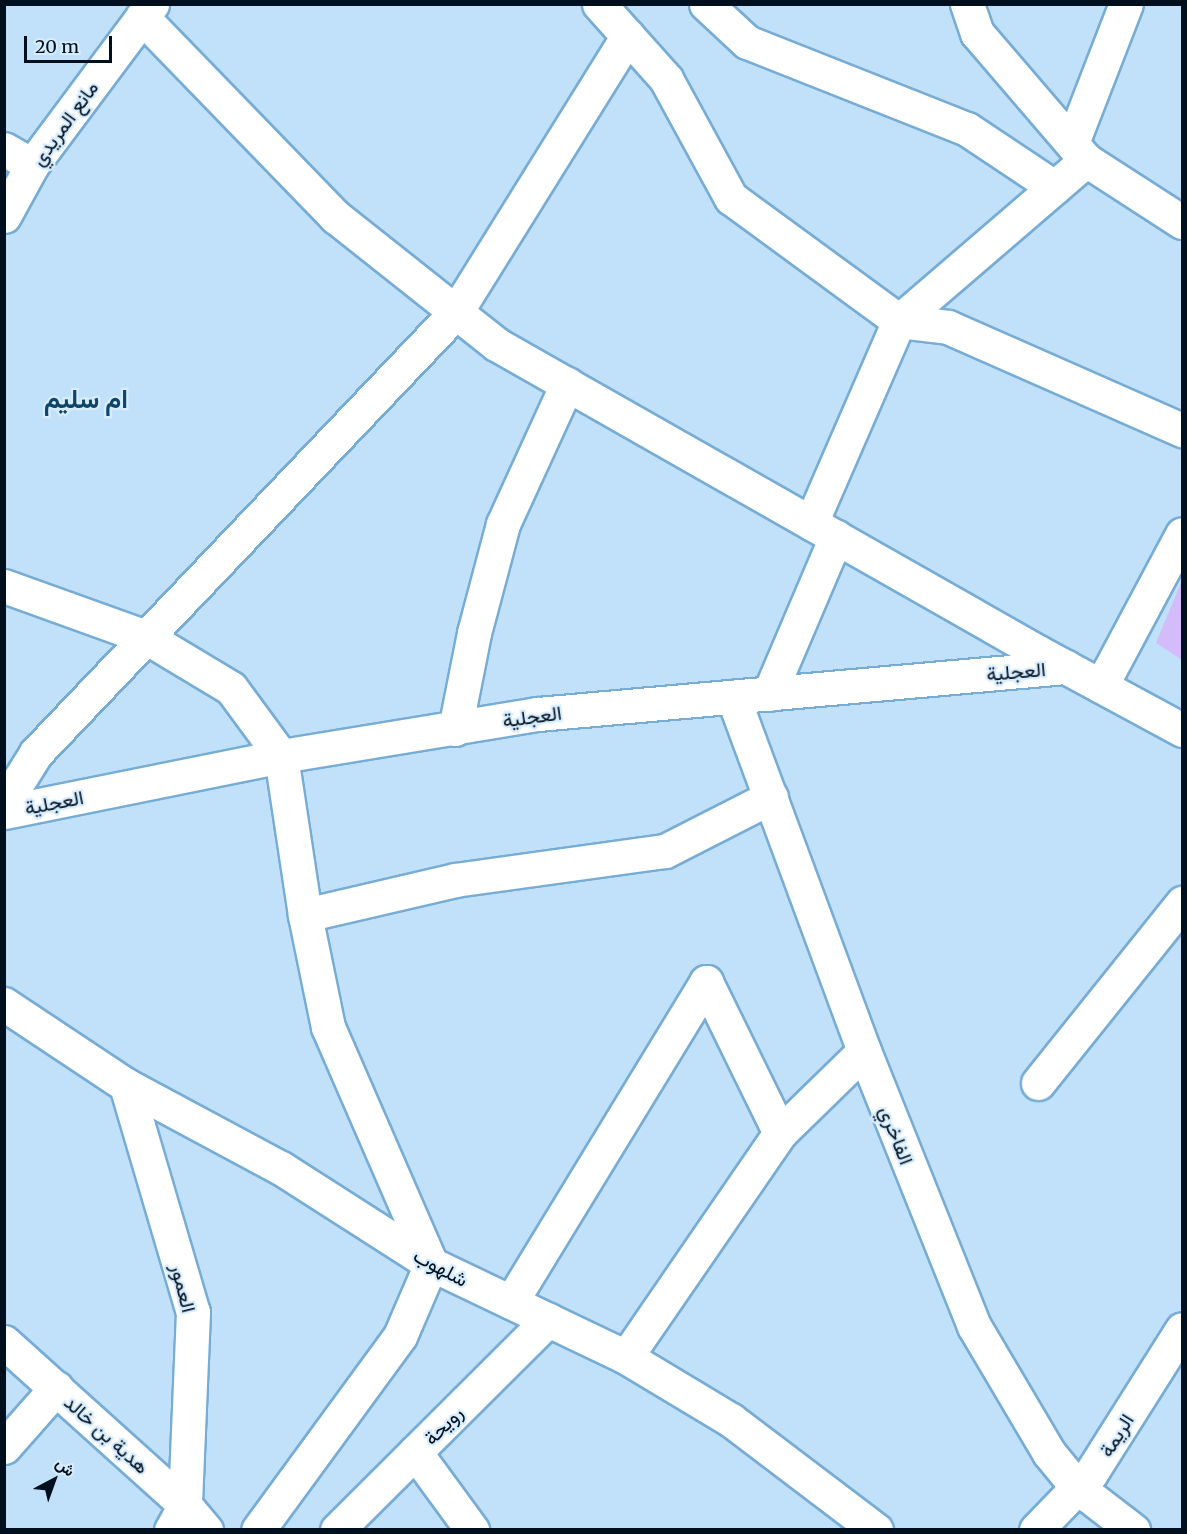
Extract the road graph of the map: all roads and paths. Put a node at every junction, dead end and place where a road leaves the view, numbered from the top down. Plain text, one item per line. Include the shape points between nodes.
1 (599, 4) edge
2 (706, 4) edge
3 (967, 4) edge
4 (1126, 4) edge
5 (147, 11) edge
6 (628, 36) junction
7 (1079, 151) junction
8 (18, 157) edge
9 (1054, 187) junction
10 (4, 216) edge
11 (1182, 222) edge
12 (456, 312) junction
13 (899, 321) junction
14 (567, 384) junction
15 (1182, 430) edge
16 (824, 530) junction
17 (1182, 534) edge
18 (4, 586) edge
19 (146, 637) junction
20 (1066, 667) junction
21 (1101, 686) junction
22 (768, 694) junction
23 (733, 697) junction
24 (455, 729) junction
25 (1182, 730) edge
26 (281, 756) junction
27 (771, 797) junction
28 (4, 804) edge
29 (4, 812) edge
30 (1182, 903) edge
31 (305, 915) junction
32 (4, 1004) edge
33 (864, 1051) junction
34 (1038, 1083) dead end
35 (126, 1085) junction
36 (780, 1133) junction
37 (431, 1264) junction
38 (511, 1302) junction
39 (548, 1320) junction
40 (4, 1342) edge
41 (1177, 1349) edge
42 (626, 1357) junction
43 (56, 1389) junction
44 (4, 1447) edge
45 (415, 1452) junction
46 (1077, 1487) junction
47 (178, 1517) edge
48 (206, 1530) edge
49 (258, 1530) edge
50 (337, 1530) edge
51 (472, 1530) edge
52 (876, 1530) edge
53 (1036, 1530) edge
54 (1133, 1530) edge

1 - 6 street
2 - 9 street via 747,42 967,129
3 - 7 street via 977,33
4 - 7 street
5 - 8 street, مانع المريدي
5 - 12 street via 336,217
6 - 12 street
6 - 13 street via 666,79 731,198
7 - 9 street
7 - 11 street
8 - 10 street, مانع المريدي
9 - 13 street
12 - 14 street via 496,344
12 - 19 street
13 - 15 street via 948,327
13 - 16 street
14 - 16 street
14 - 24 street via 503,525 474,633
16 - 20 street
16 - 22 street
17 - 21 street
18 - 19 street
19 - 26 street via 231,688
19 - 28 street via 36,753
20 - 21 street
20 - 22 street, العجلية
21 - 25 street
22 - 23 street, العجلية
23 - 24 street, العجلية via 538,714
23 - 27 street, الفاخري
24 - 26 street, العجلية
26 - 29 street, العجلية
26 - 31 street
27 - 31 street via 665,851 455,880
27 - 33 street, الفاخري
30 - 34 street
31 - 37 street via 328,1027
32 - 35 street, شلهوب
33 - 36 street
33 - 46 street, الفاخري via 974,1326 1049,1453
35 - 37 street, شلهوب via 281,1168
35 - 47 street, العمور via 193,1312
36 - 38 street via 706,982
36 - 42 street
37 - 38 street, شلهوب
37 - 49 street via 400,1336
38 - 39 street, شلهوب
39 - 42 street, شلهوب
39 - 45 street, رويحة
40 - 43 street, هدية بن خالد
41 - 46 street, الريمة via 1091,1473
42 - 52 street, شلهوب via 731,1420
43 - 44 street
43 - 47 street, هدية بن خالد
45 - 50 street, رويحة
45 - 51 street
46 - 53 street, الريمة
46 - 54 street, الفاخري
47 - 48 street, هدية بن خالد

